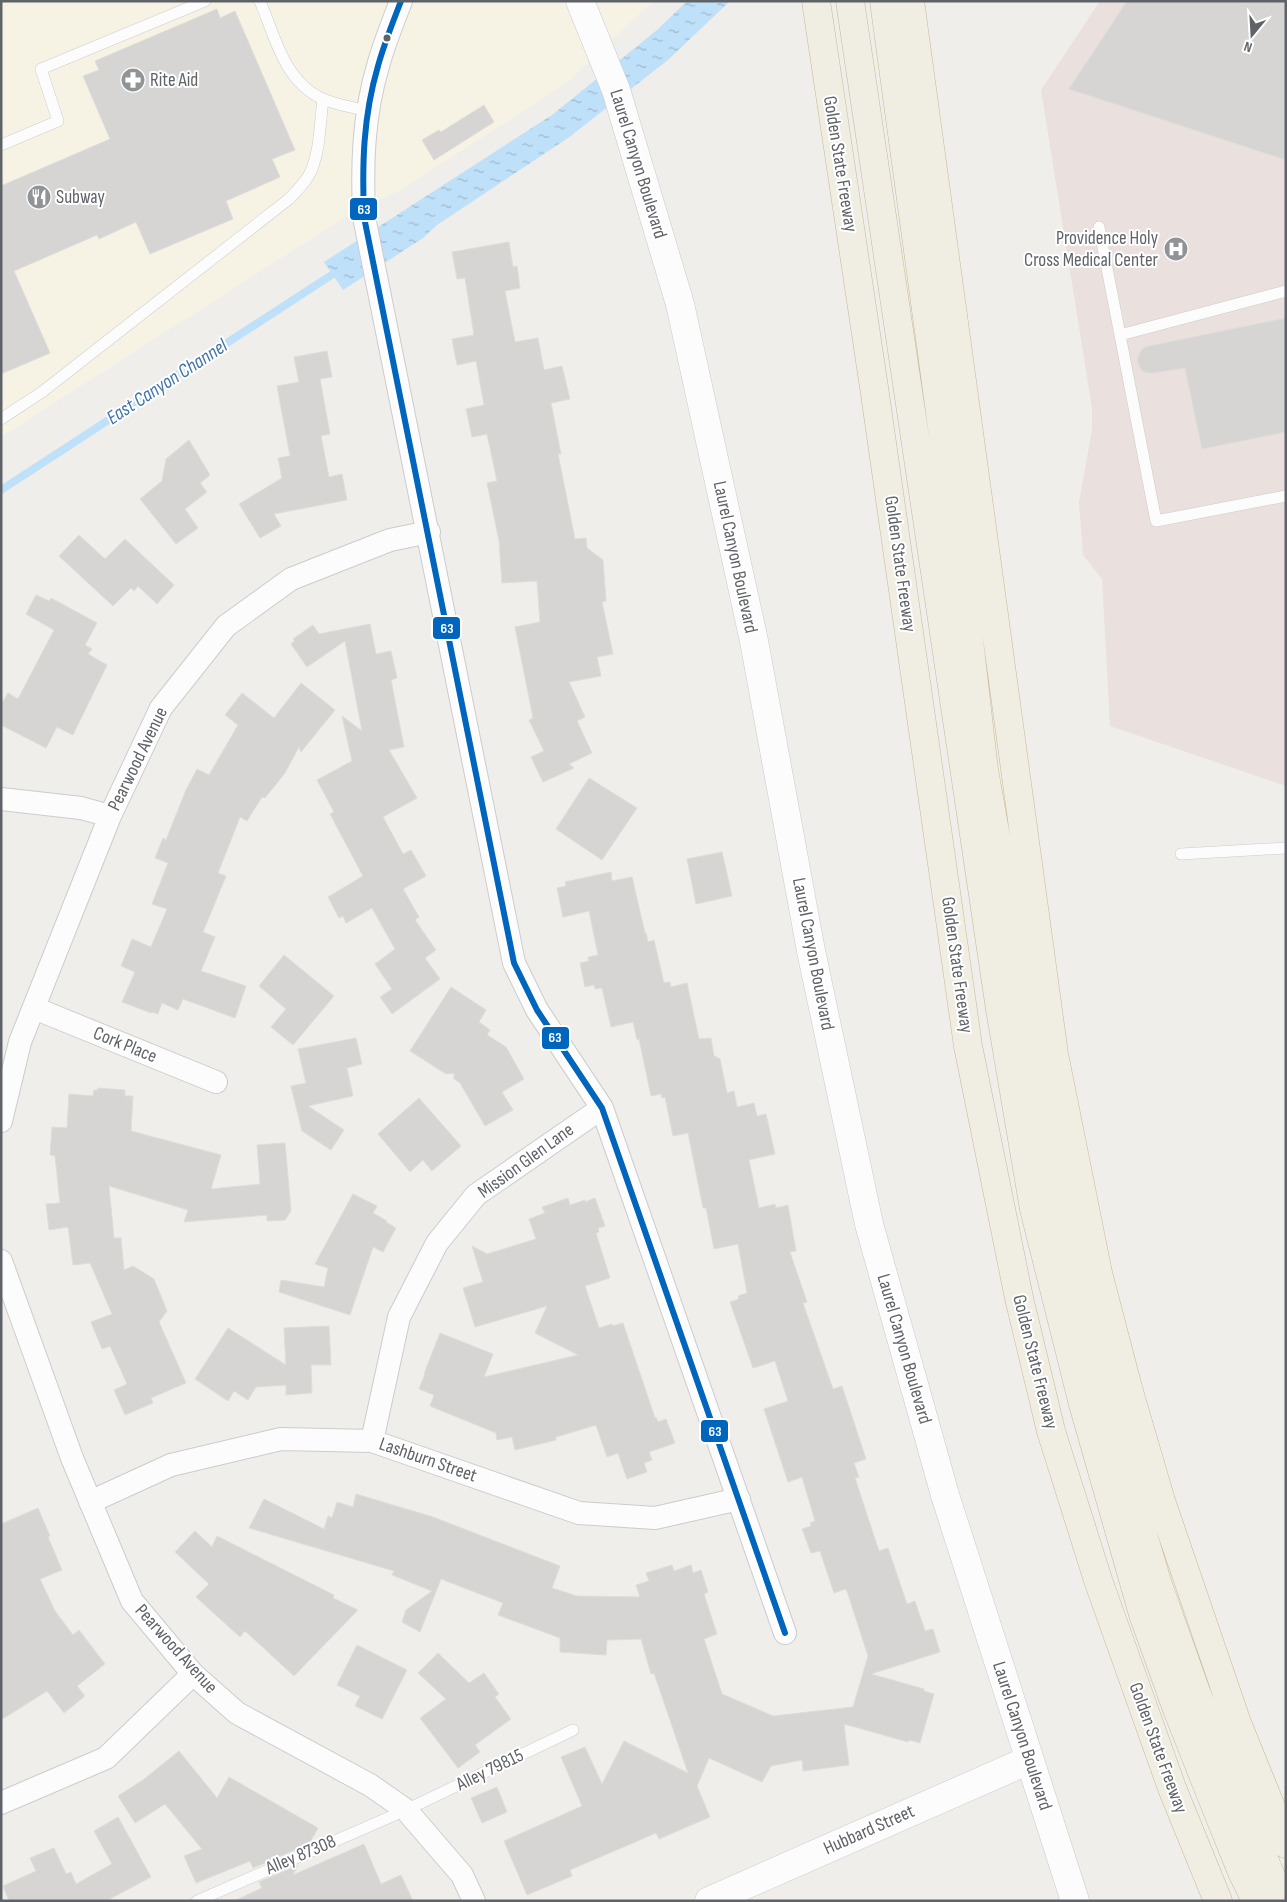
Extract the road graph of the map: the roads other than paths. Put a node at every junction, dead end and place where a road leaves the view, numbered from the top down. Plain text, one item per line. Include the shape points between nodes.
1 (205, 1) edge
2 (260, 1) edge
3 (401, 1) edge
4 (580, 1) edge
5 (816, 1) edge
6 (850, 1) edge
7 (884, 1) edge
8 (910, 1) edge
9 (323, 99) junction
10 (367, 111) junction
11 (1, 145) edge
12 (1099, 226) dead end
13 (1286, 291) edge
14 (1120, 334) junction
15 (1, 419) edge
16 (1286, 496) edge
17 (429, 532) junction
18 (1, 799) edge
19 (110, 816) junction
20 (1286, 848) edge
21 (1181, 854) dead end
22 (34, 1008) junction
23 (216, 1082) dead end
24 (602, 1108) junction
25 (1, 1121) edge
26 (1, 1261) edge
27 (372, 1441) junction
28 (739, 1499) junction
29 (90, 1502) junction
30 (785, 1633) dead end
31 (193, 1674) junction
32 (573, 1730) dead end
33 (1030, 1760) junction
34 (1, 1803) edge
35 (406, 1810) junction
36 (1286, 1844) edge
37 (197, 1901) edge
38 (474, 1901) edge
39 (709, 1901) edge
40 (1075, 1901) edge
41 (1218, 1901) edge
42 (1256, 1901) edge
43 (1281, 1901) edge

1 - 11 lane via 40,69 58,121
2 - 9 lane via 281,55 296,79
3 - 10 street via 378,65
4 - 33 main road, Laurel Canyon Boulevard via 616,90 680,304 754,642 811,951 869,1224 945,1495
5 - 41 highway, Golden State Freeway via 968,1046 1019,1298 1051,1431 1098,1580 1172,1788
6 - 42 highway via 1000,1009 1034,1209 1083,1404 1143,1614 1205,1781
7 - 43 highway via 962,579 984,770 1018,960 1048,1158 1080,1311 1157,1582 1196,1692
8 - 36 highway via 1052,1044 1098,1273 1161,1501 1237,1723
9 - 10 lane
9 - 15 lane via 315,160 306,180 290,200 42,392
10 - 17 street via 362,166 364,217
12 - 14 lane
13 - 14 lane
14 - 16 lane via 1156,521
17 - 19 street, Pearwood Avenue via 390,540 291,579 226,626 161,708
17 - 24 street via 514,963 537,1010
18 - 19 street via 81,808
19 - 22 street, Pearwood Avenue
20 - 21 lane
22 - 23 street, Cork Place
22 - 25 street, Pearwood Avenue via 20,1042
24 - 27 street, Mission Glen Lane via 476,1195 437,1243 399,1317
24 - 28 street
26 - 29 street, Pearwood Avenue
27 - 28 street, Lashburn Street via 578,1513 655,1518
27 - 29 street, Lashburn Street via 281,1439 170,1465
28 - 30 street
29 - 31 street, Pearwood Avenue via 132,1601
31 - 34 street via 106,1758
31 - 35 street, Pearwood Avenue via 237,1713 370,1785
32 - 35 lane, Alley 79815
33 - 39 main road, Hubbard Street
33 - 40 main road, Laurel Canyon Boulevard
35 - 37 lane, Alley 87308
35 - 38 street, Pearwood Avenue via 462,1875

